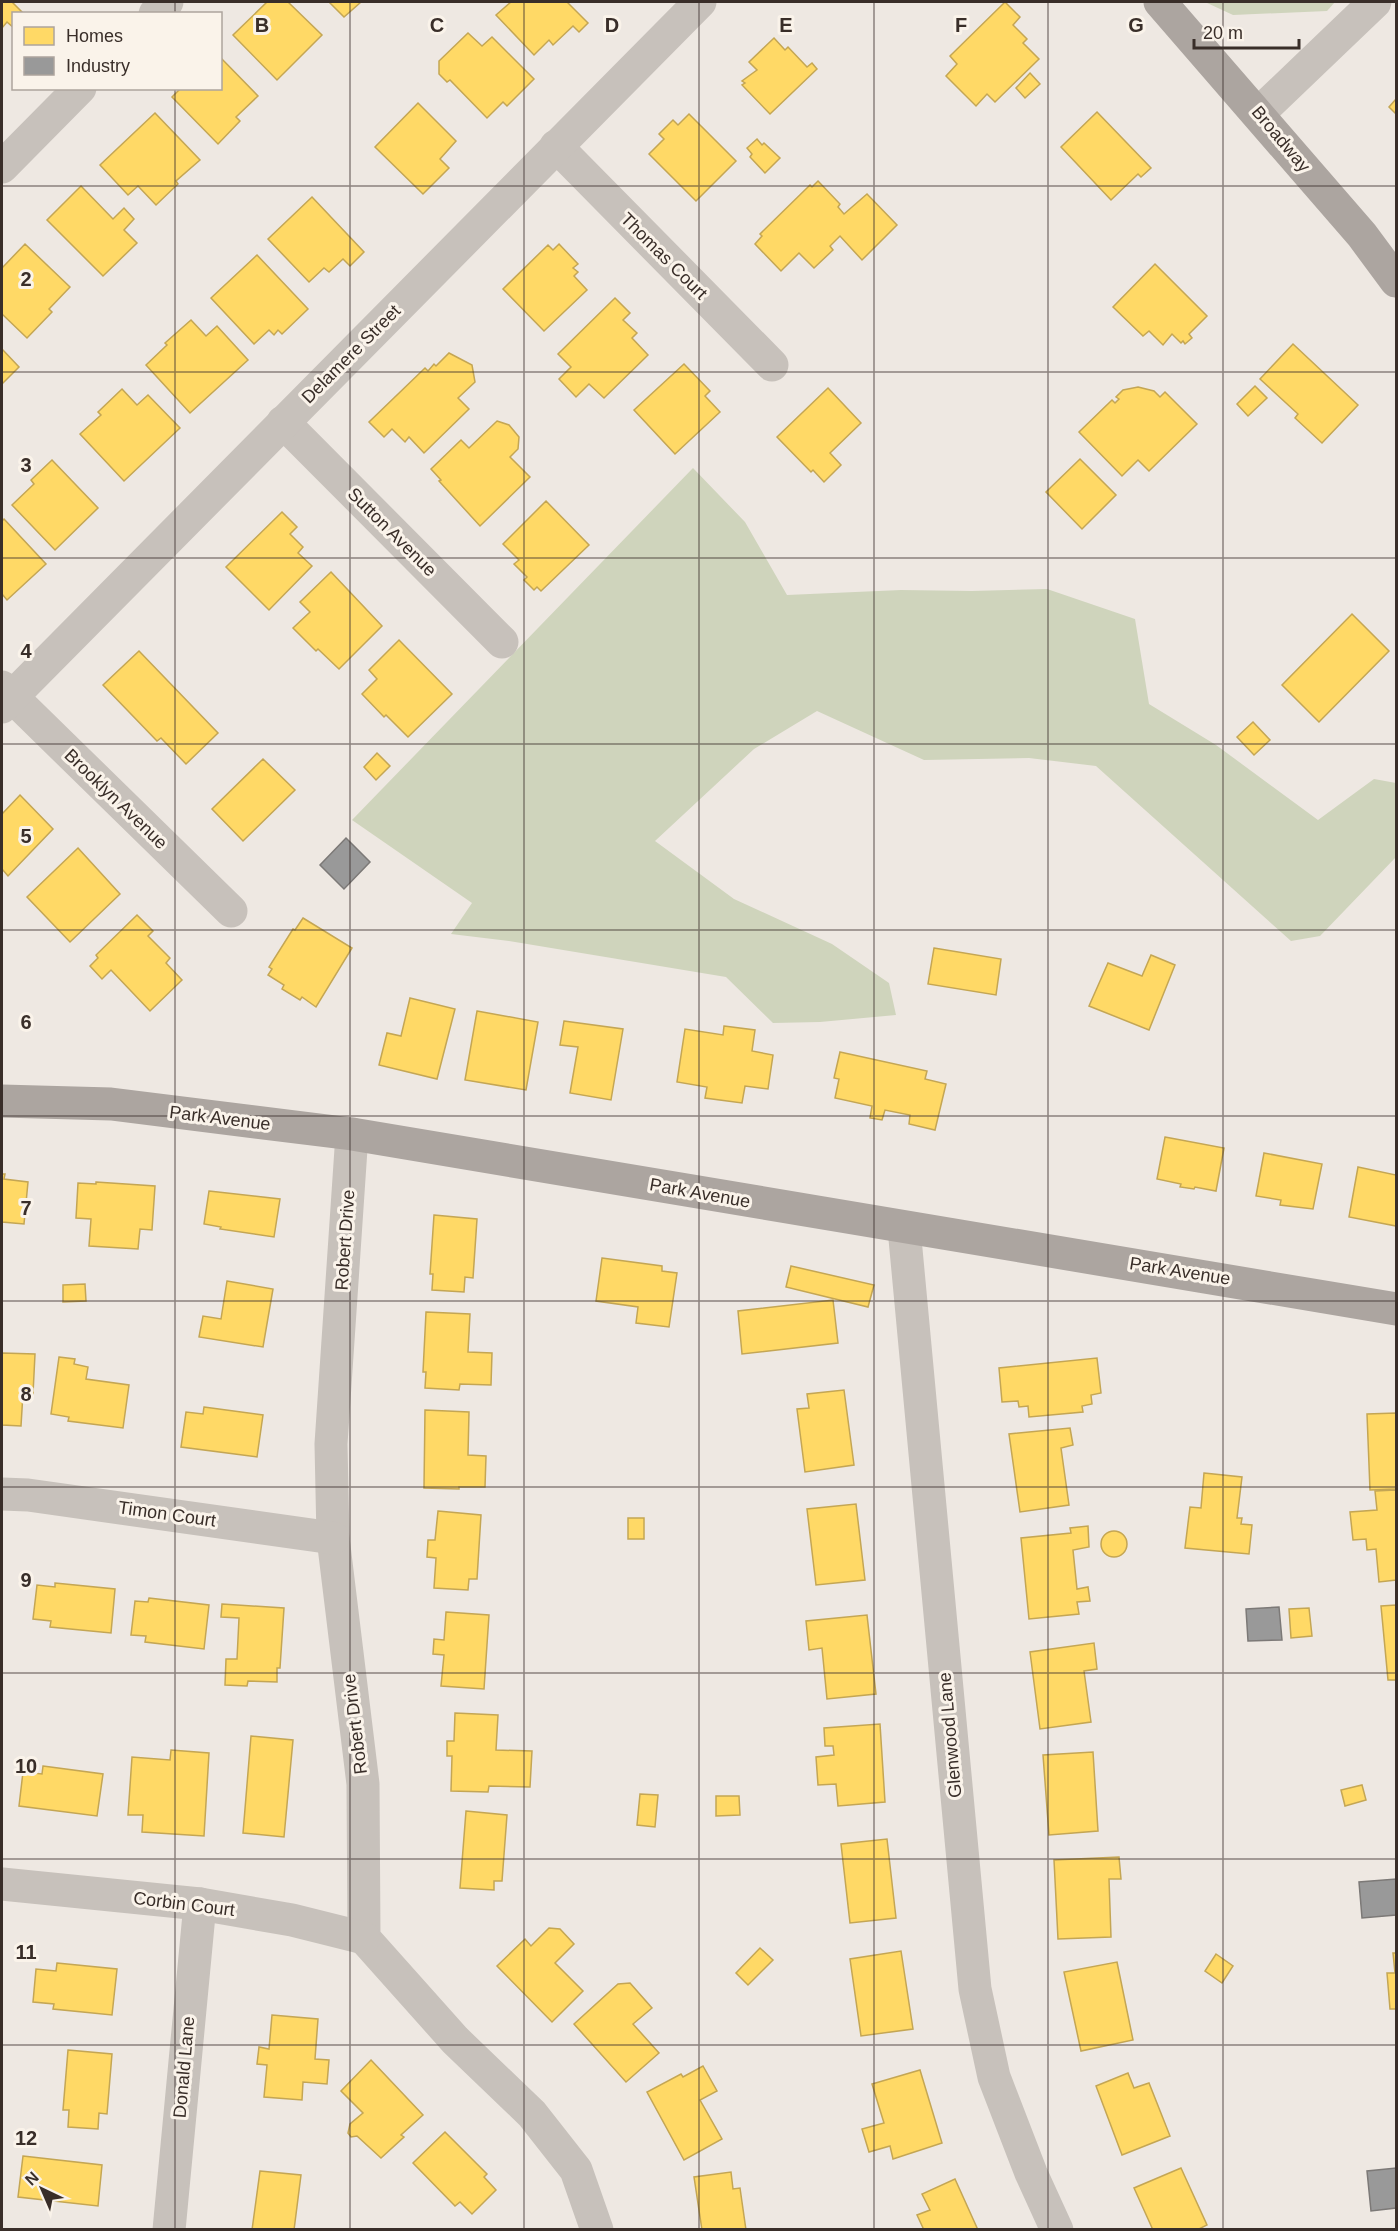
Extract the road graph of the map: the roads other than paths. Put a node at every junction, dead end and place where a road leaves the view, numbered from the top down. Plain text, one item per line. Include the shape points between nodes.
1 (700, 2) edge
2 (1160, 2) edge
3 (1375, 2) edge
4 (78, 90) edge
5 (1259, 113) junction
6 (556, 146) junction
7 (2, 167) edge
8 (1396, 281) edge
9 (772, 365) dead end
10 (283, 422) junction
11 (502, 642) dead end
12 (5, 697) edge
13 (231, 911) dead end
14 (2, 1101) edge
15 (352, 1134) junction
16 (904, 1228) junction
17 (1396, 1309) edge
18 (2, 1494) edge
19 (333, 1538) junction
20 (2, 1884) edge
21 (200, 1904) junction
22 (364, 1938) junction
23 (169, 2229) edge
24 (597, 2229) edge
25 (1057, 2229) edge

1 - 6 street, Delamere Street
2 - 5 main road, Broadway
3 - 5 street
4 - 7 street
5 - 8 main road, Broadway
6 - 9 street, Thomas Court
6 - 10 street, Delamere Street
10 - 11 street, Sutton Avenue
10 - 12 street, Delamere Street
12 - 13 street, Brooklyn Avenue
14 - 15 main road, Park Avenue via 111,1104
15 - 16 main road, Park Avenue
15 - 19 street, Robert Drive via 331,1443
16 - 17 main road, Park Avenue
16 - 25 street, Glenwood Lane via 975,1989 994,2077
18 - 19 street, Timon Court
19 - 22 street, Robert Drive via 363,1784
20 - 21 street, Corbin Court
21 - 22 street, Corbin Court via 292,1920
21 - 23 street, Donald Lane
22 - 24 street via 455,2040 531,2114 576,2170

